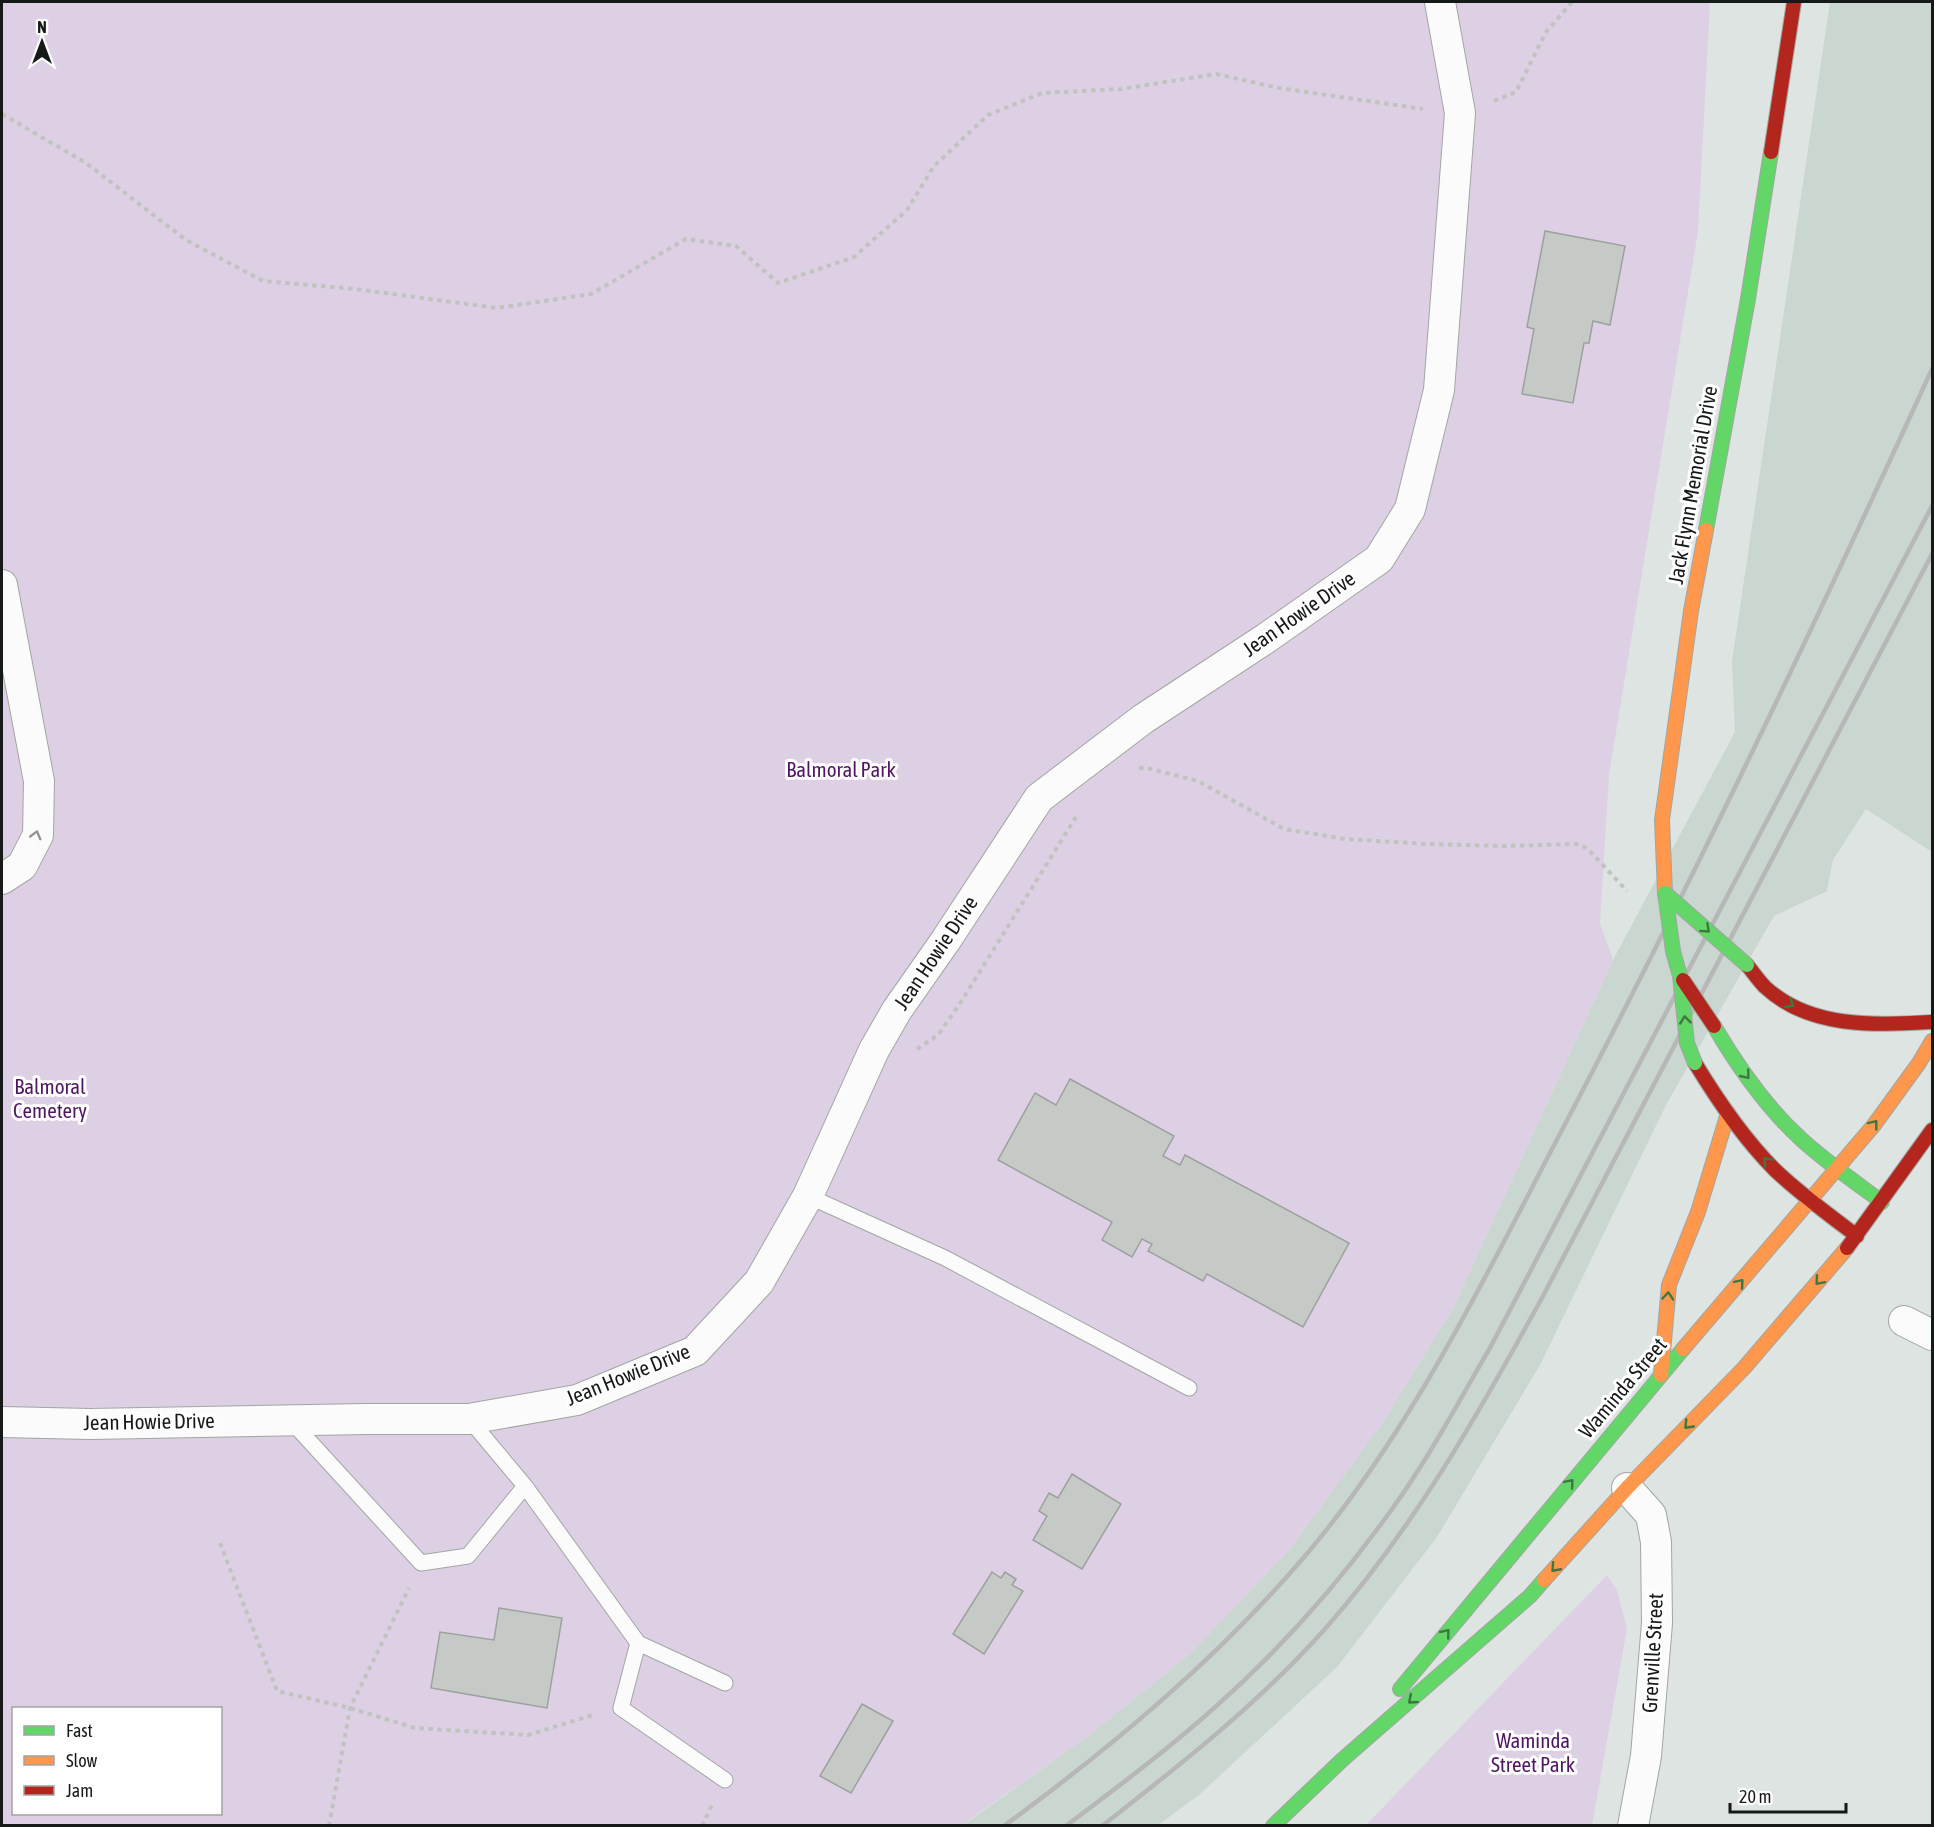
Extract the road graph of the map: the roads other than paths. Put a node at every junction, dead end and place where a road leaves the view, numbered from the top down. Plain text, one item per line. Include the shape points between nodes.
1 (1440, 2) edge
2 (1794, 2) edge
3 (2, 585) edge
4 (2, 879) edge
5 (1665, 892) junction
6 (1680, 976) junction
7 (1932, 1022) edge
8 (1932, 1041) edge
9 (1728, 1113) junction
10 (1932, 1130) edge
11 (1838, 1169) junction
12 (808, 1196) junction
13 (1810, 1200) junction
14 (1882, 1202) junction
15 (1857, 1236) junction
16 (1904, 1321) dead end
17 (1932, 1335) edge
18 (1661, 1376) junction
19 (1189, 1388) dead end
20 (469, 1419) junction
21 (290, 1420) junction
22 (2, 1422) edge
23 (525, 1486) junction
24 (1627, 1488) junction
25 (638, 1643) junction
26 (725, 1683) dead end
27 (1342, 1760) junction
28 (724, 1780) dead end
29 (1273, 1826) edge
30 (1633, 1826) edge

1 - 12 street, Jean Howie Drive via 1460,114 1440,390 1410,509 1379,559 1143,719 1039,798 897,1010 874,1050
2 - 5 main road, Jack Flynn Memorial Drive via 1748,299 1691,611 1662,820
4 -> 3 street via 22,866 38,835 39,780
5 - 6 main road, Jack Flynn Memorial Drive, bridge
5 -> 7 main road, bridge via 1747,965 1765,987 1793,1006 1815,1016 1860,1024
9 -> 6 main road, Jack Flynn Memorial Drive, bridge via 1695,1063 1687,1043
6 -> 11 main road, Jack Flynn Memorial Drive, bridge via 1737,1064 1770,1105 1800,1138
11 -> 8 main road, Waminda Street
13 -> 9 main road, Jack Flynn Memorial Drive via 1749,1142
18 -> 9 main road via 1669,1285 1698,1212
10 - 14 main road, Waminda Street
11 - 13 main road, Waminda Street
11 - 14 main road, Jack Flynn Memorial Drive
12 - 19 lane via 945,1258
12 - 20 street, Jean Howie Drive via 759,1282 695,1351 577,1400
13 - 15 main road, Jack Flynn Memorial Drive
18 -> 13 main road, Waminda Street
14 - 15 main road, Waminda Street
15 -> 24 main road, Waminda Street via 1744,1368
16 - 17 street
27 -> 18 main road, Waminda Street
20 - 21 street, Jean Howie Drive
20 - 23 lane
21 - 22 street, Jean Howie Drive
21 - 23 lane via 421,1563 468,1556
23 - 25 lane
24 -> 27 main road, Waminda Street via 1530,1596
24 - 30 street, Grenville Street via 1651,1515 1656,1542 1657,1623 1647,1745
25 - 26 lane
25 - 28 lane via 621,1708
27 - 29 main road, Waminda Street

